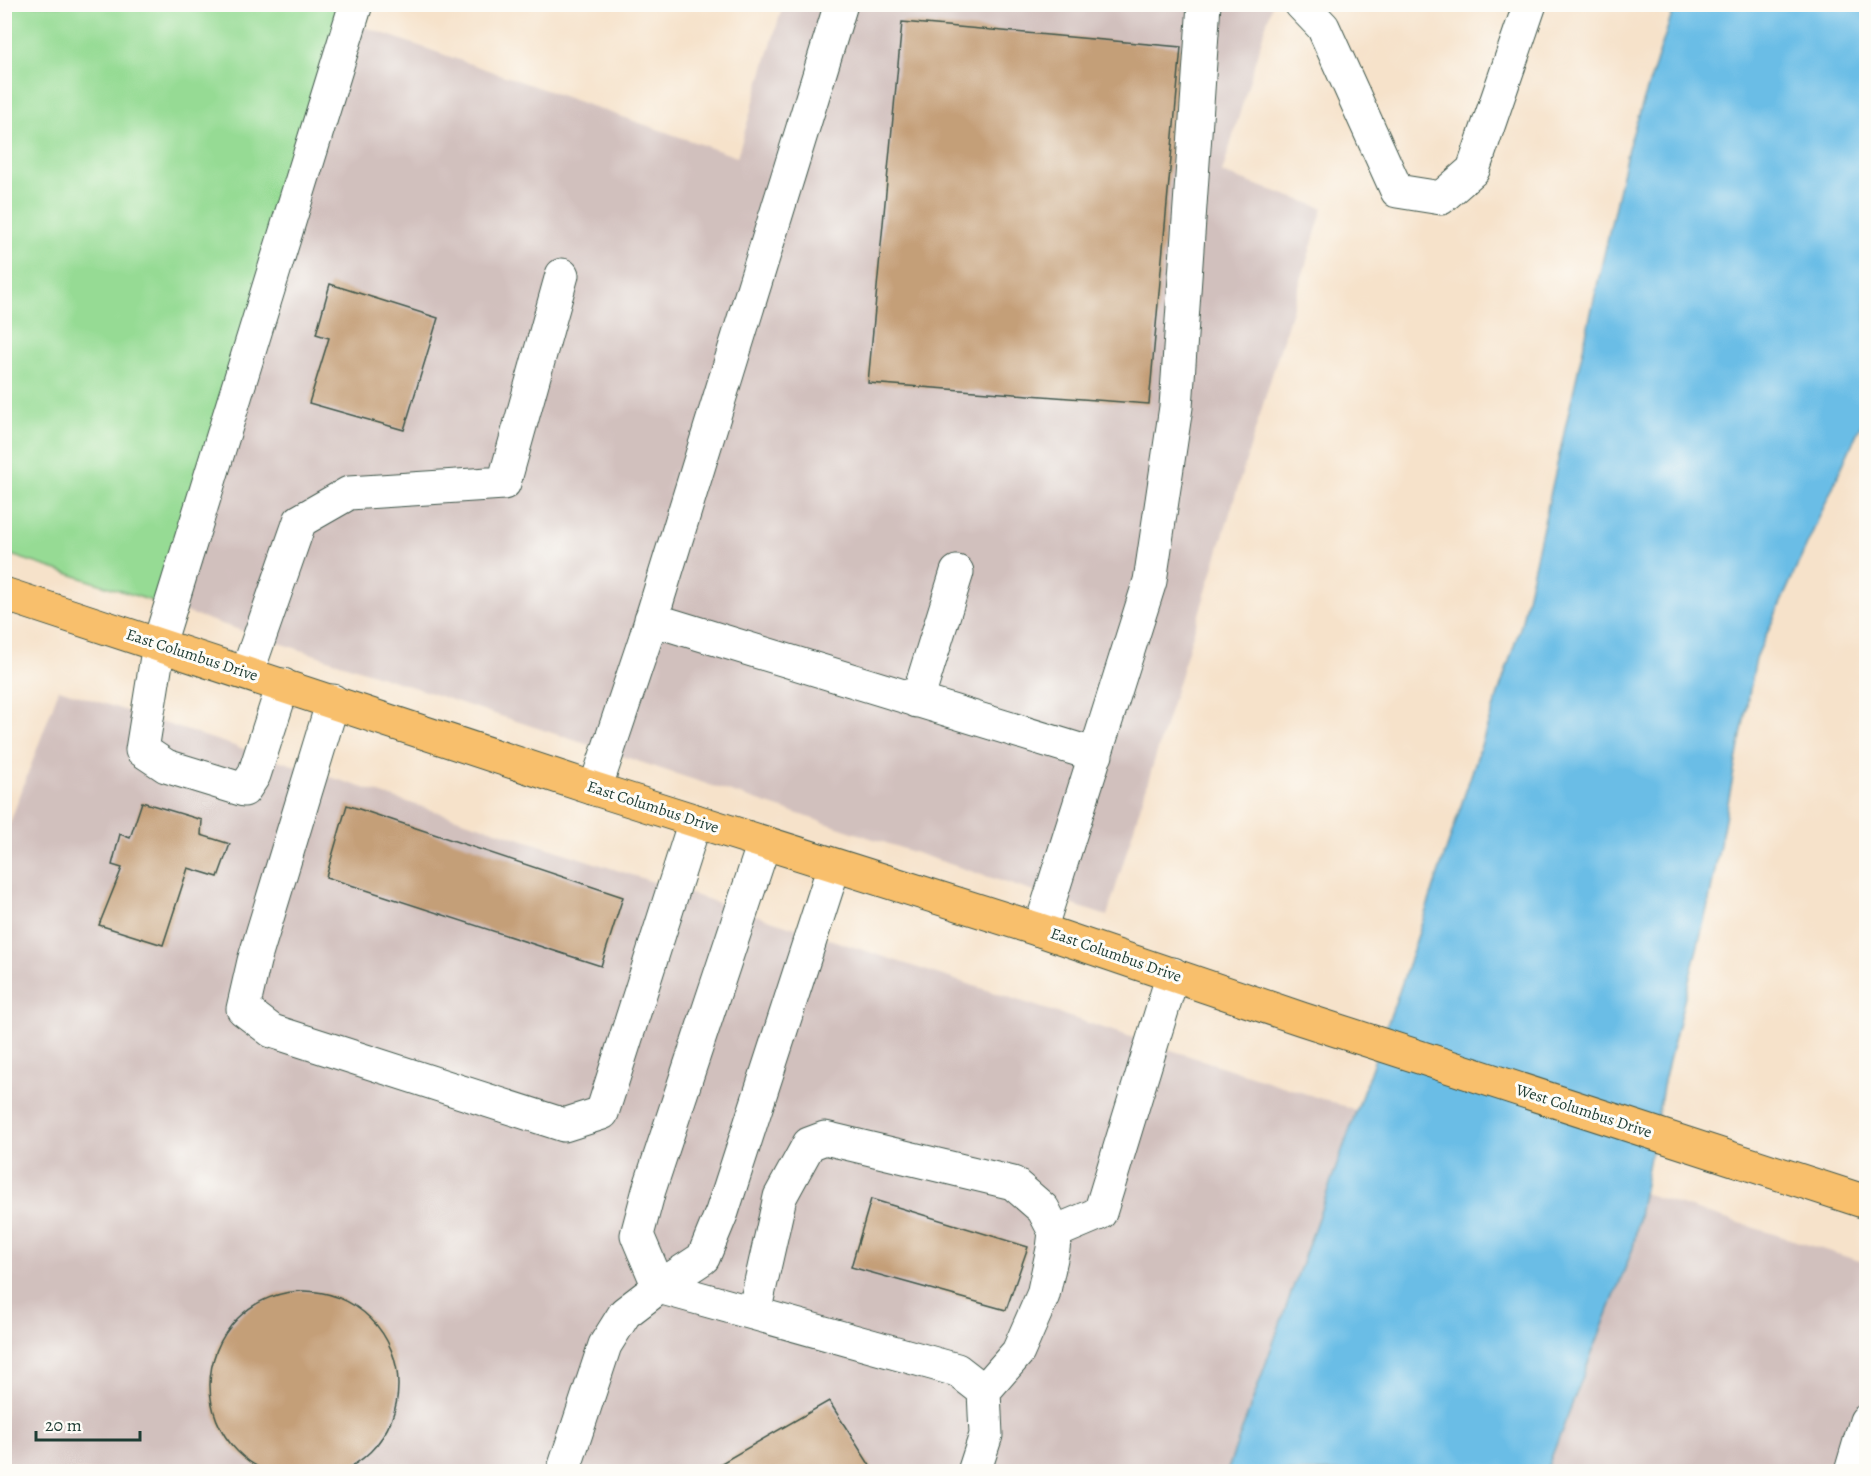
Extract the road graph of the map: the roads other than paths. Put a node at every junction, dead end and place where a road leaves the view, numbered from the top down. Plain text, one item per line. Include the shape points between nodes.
1 (356, 4) edge
2 (841, 4) edge
3 (1204, 4) edge
4 (1301, 4) edge
5 (1530, 4) edge
6 (562, 275) dead end
7 (957, 572) dead end
8 (4, 594) edge
9 (651, 619) junction
10 (159, 644) junction
11 (247, 673) junction
12 (283, 685) junction
13 (333, 701) junction
14 (917, 701) junction
15 (1096, 755) junction
16 (595, 789) junction
17 (695, 820) junction
18 (764, 843) junction
19 (834, 866) junction
20 (1040, 930) junction
21 (1173, 974) junction
22 (1302, 1019) joint
23 (1866, 1202) edge
24 (1055, 1232) junction
25 (659, 1287) junction
26 (754, 1313) junction
27 (984, 1391) junction
28 (1866, 1421) edge
29 (563, 1472) edge
30 (974, 1472) edge
31 (1851, 1472) edge

1 - 10 lane
2 - 9 lane
3 - 15 lane via 1176,407 1150,581
4 - 5 lane via 1323,27 1397,191 1441,198 1473,170
6 - 11 lane via 504,483 350,493 300,520
7 - 14 lane
8 - 10 main road, East Columbus Drive
9 - 14 lane
9 - 16 lane
10 - 11 main road, East Columbus Drive
10 - 12 lane via 142,750 166,766 244,790 254,775
11 - 12 main road, East Columbus Drive
12 - 13 main road, East Columbus Drive
13 - 16 main road, East Columbus Drive
13 - 17 lane via 243,1009 272,1031 564,1125 602,1113
14 - 15 lane
15 - 20 lane
16 - 17 main road, East Columbus Drive
17 - 18 main road, East Columbus Drive
18 - 19 main road, East Columbus Drive
18 - 25 lane via 636,1235
19 - 20 main road, East Columbus Drive
19 - 25 lane via 722,1212 703,1258
20 - 21 main road, East Columbus Drive
21 - 22 main road, East Columbus Drive
21 - 24 lane via 1100,1213
22 - 23 main road, West Columbus Drive
24 - 26 lane via 1043,1209 1013,1183 825,1138 809,1144 780,1197
24 - 27 lane via 1043,1295 1018,1352
25 - 26 lane
25 - 29 lane via 625,1313 605,1345
26 - 27 lane via 957,1370
27 - 30 lane via 986,1435
28 - 31 lane

